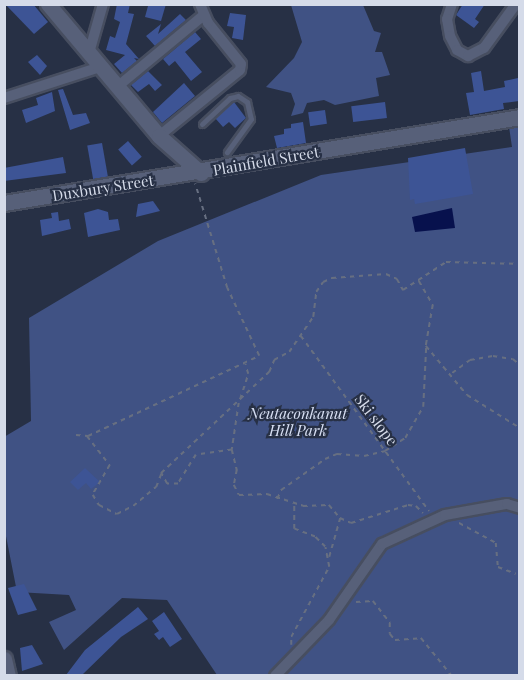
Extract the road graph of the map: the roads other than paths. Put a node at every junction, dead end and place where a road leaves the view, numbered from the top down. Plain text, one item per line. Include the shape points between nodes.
1 (48, 4) edge
2 (103, 4) edge
3 (452, 4) edge
4 (516, 4) edge
5 (202, 10) edge
6 (89, 53) junction
7 (100, 67) junction
8 (117, 87) junction
9 (4, 98) edge
10 (519, 117) edge
11 (202, 124) dead end
12 (159, 136) junction
13 (227, 152) dead end
14 (201, 173) junction
15 (4, 203) edge
16 (519, 507) edge
17 (4, 659) edge
18 (8, 675) edge
19 (275, 675) edge

1 - 6 main road, Plainfield Street
2 - 6 street
3 - 4 street via 447,19 450,36 457,50 468,56 484,48
5 - 8 street
5 - 12 street via 241,64 234,76
6 - 7 main road, Plainfield Street
7 - 8 main road, Plainfield Street
7 - 9 street
8 - 12 main road, Plainfield Street
10 - 14 main road, Plainfield Street
11 - 13 lane via 230,98 238,96 247,102 251,119
12 - 14 main road, Plainfield Street
14 - 15 main road, Duxbury Street
16 - 19 street via 507,504 434,519 382,544 338,609
17 - 18 main road

